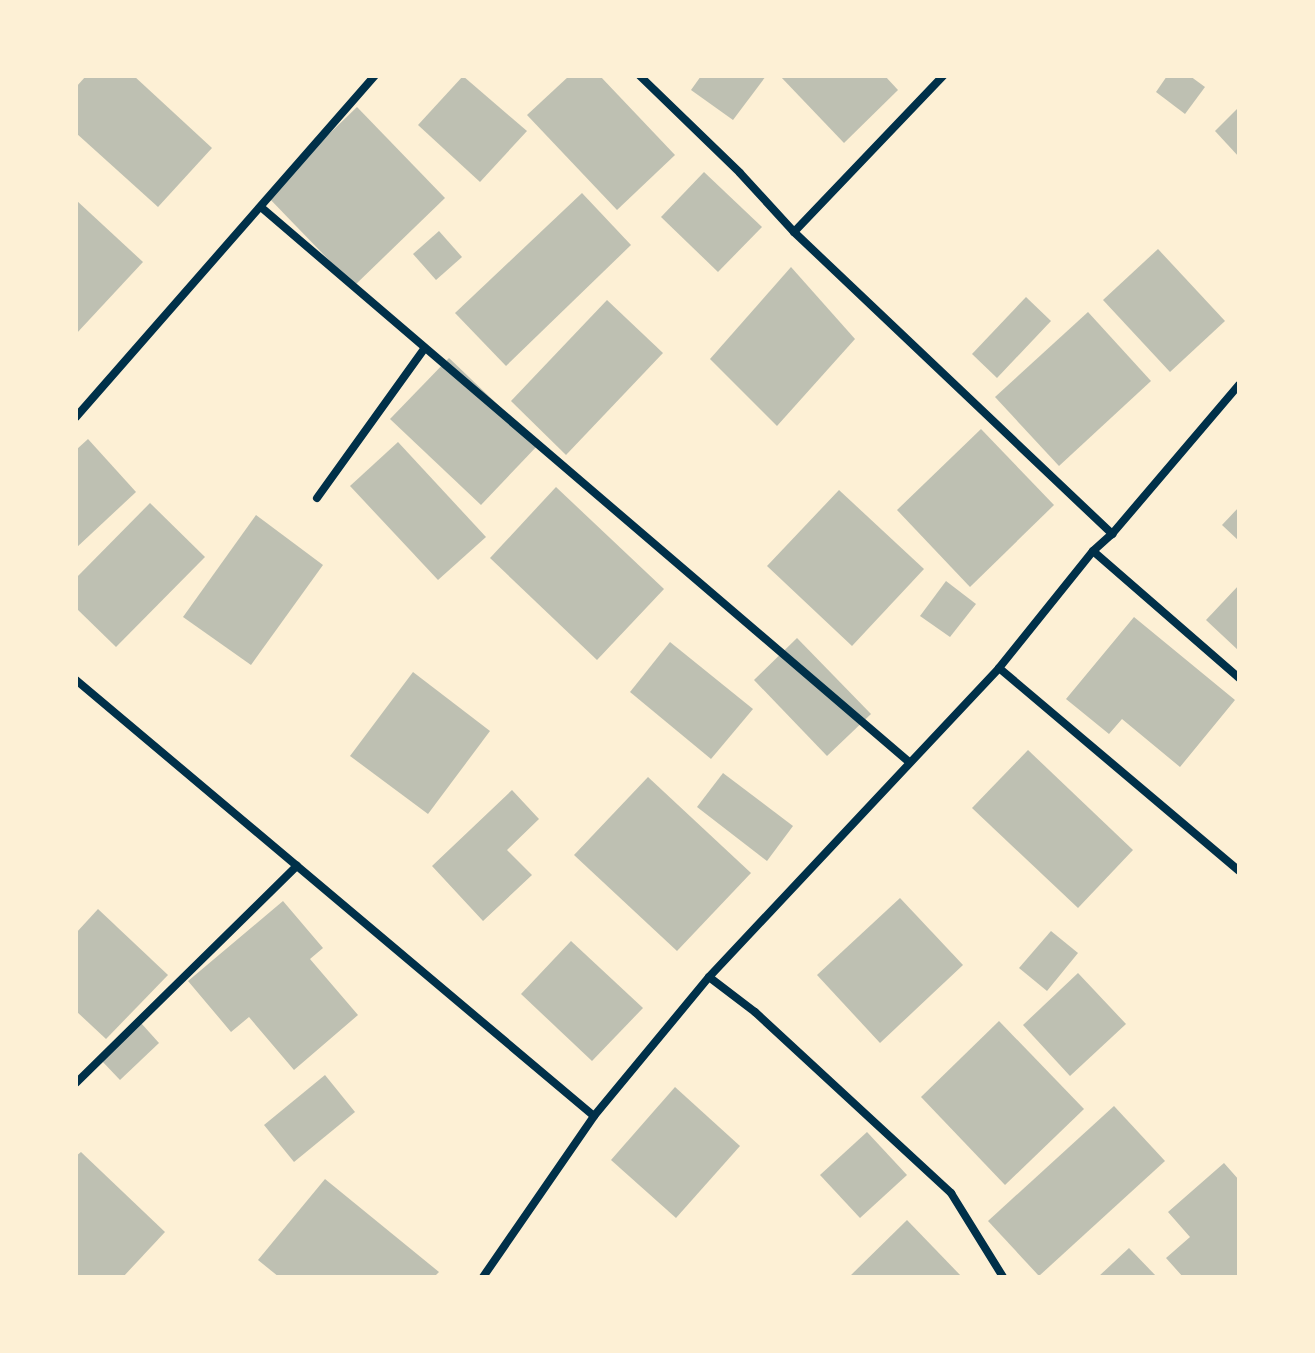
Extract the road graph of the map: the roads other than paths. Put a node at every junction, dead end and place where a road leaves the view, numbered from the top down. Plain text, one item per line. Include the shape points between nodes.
1 (375, 76) edge
2 (640, 76) edge
3 (943, 76) edge
4 (262, 208) junction
5 (794, 232) junction
6 (424, 349) junction
7 (1239, 385) edge
8 (76, 417) edge
9 (317, 498) dead end
10 (1112, 534) junction
11 (1093, 551) junction
12 (999, 668) junction
13 (1239, 678) edge
14 (76, 680) edge
15 (909, 762) junction
16 (297, 866) junction
17 (1239, 871) edge
18 (709, 977) junction
19 (76, 1083) edge
20 (594, 1116) junction
21 (483, 1277) edge
22 (1003, 1277) edge

1 - 4 street
2 - 5 street
3 - 5 street
4 - 6 street
4 - 8 street
5 - 10 street
6 - 9 street
6 - 15 street
7 - 10 street
10 - 11 street
11 - 12 street
11 - 13 street
12 - 15 street
12 - 17 street
14 - 16 street
15 - 18 street
16 - 19 street
16 - 20 street
18 - 20 street
18 - 22 street via 755,1012 951,1193
20 - 21 street

